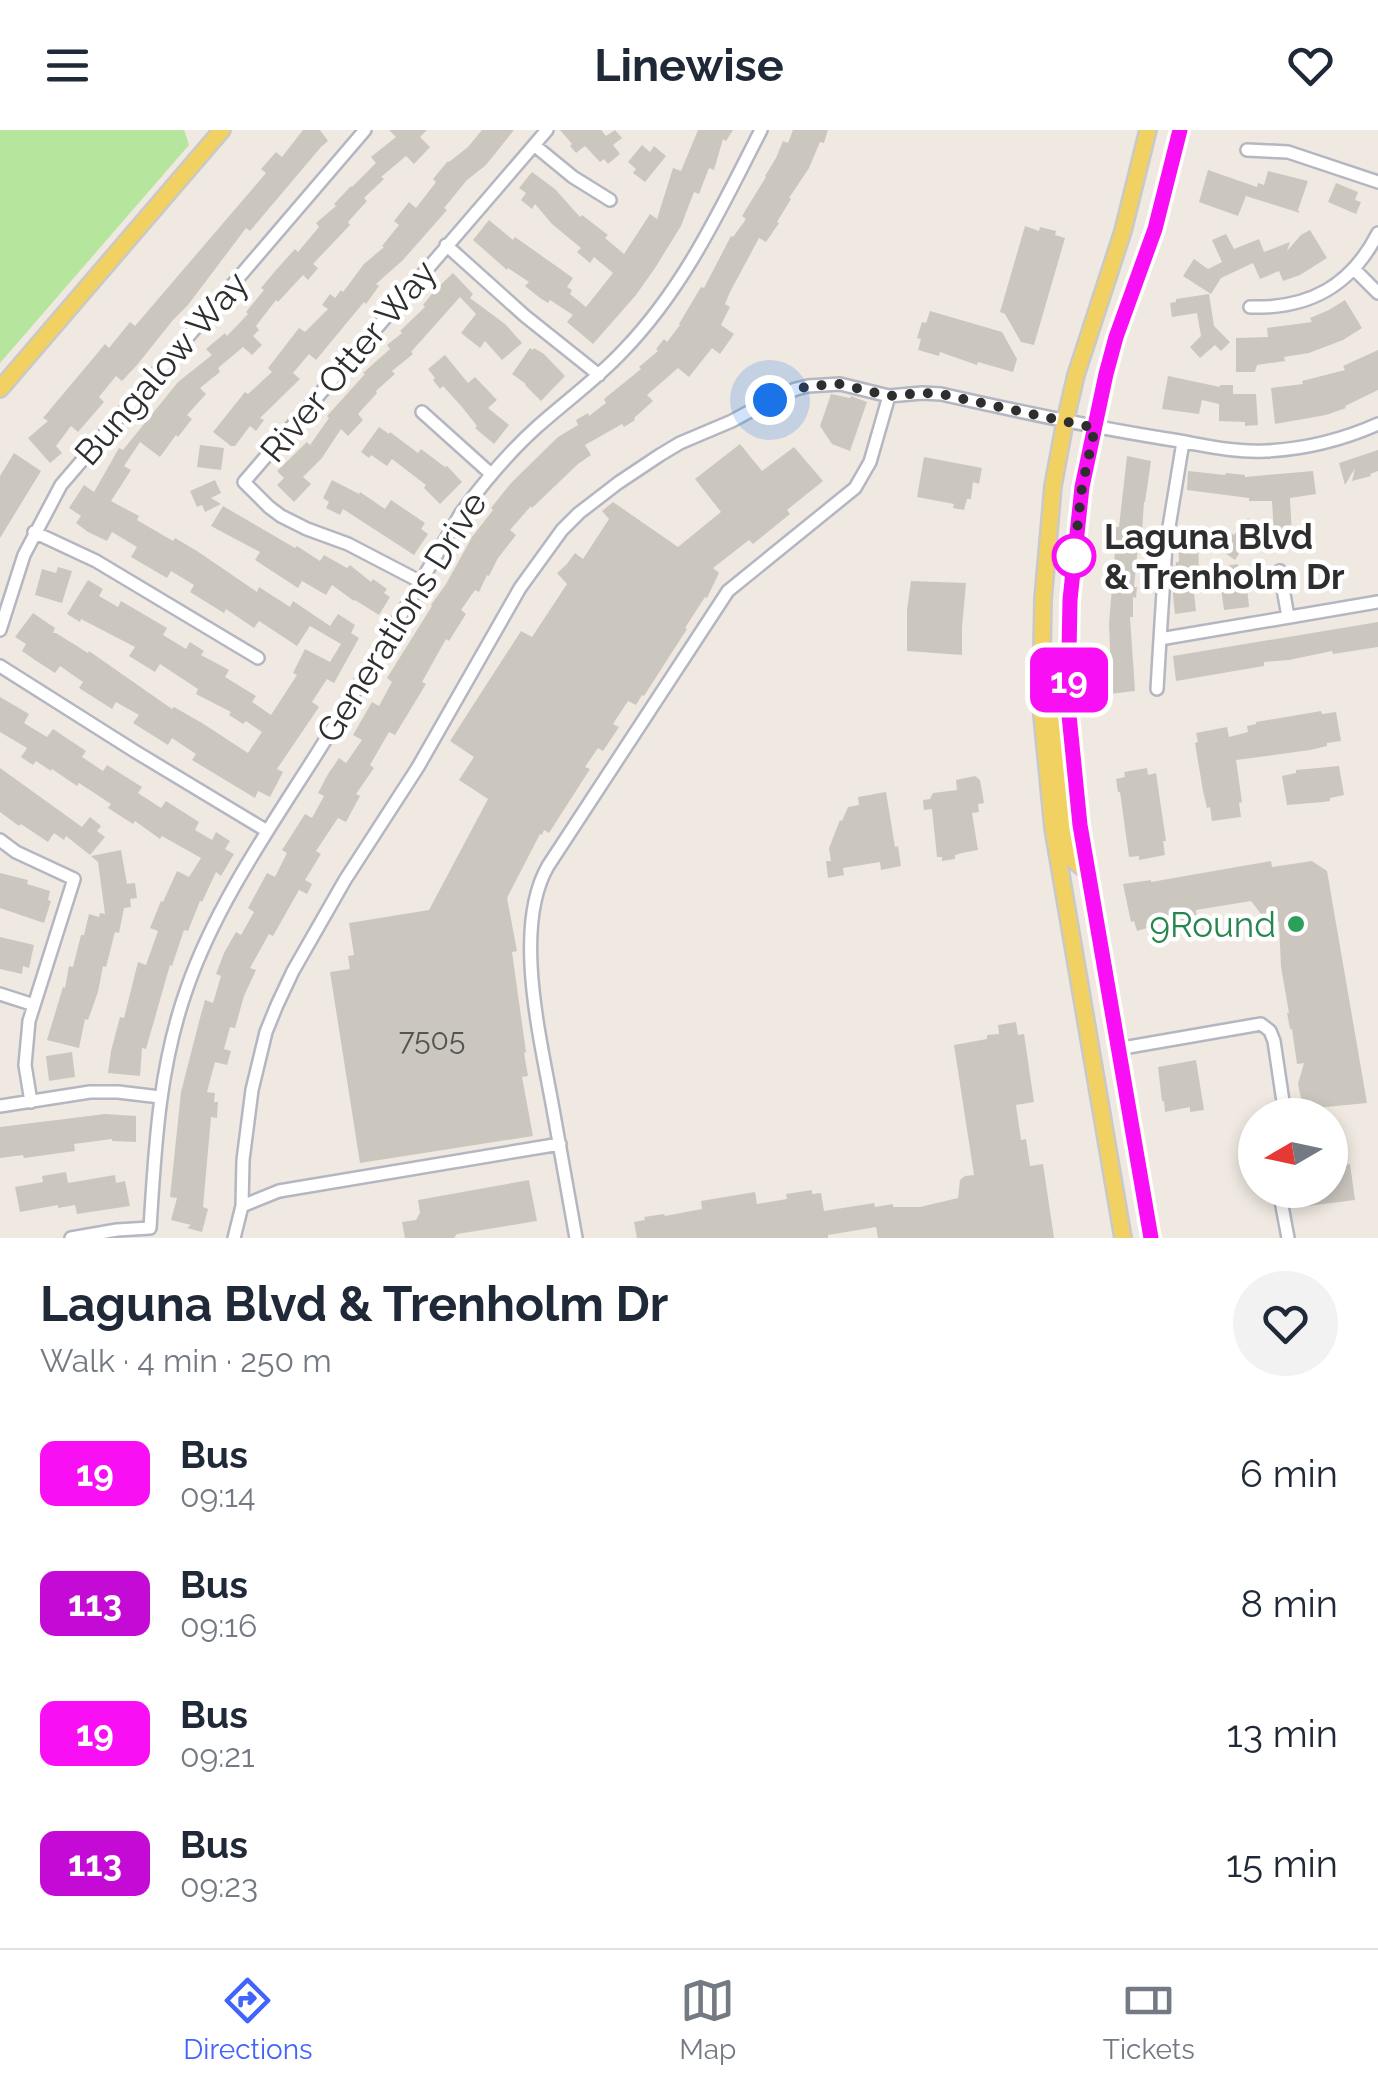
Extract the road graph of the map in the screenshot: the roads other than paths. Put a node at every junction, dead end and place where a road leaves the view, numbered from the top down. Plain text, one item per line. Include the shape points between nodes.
1 (222, 130) edge
2 (365, 130) edge
3 (547, 130) edge
4 (761, 130) edge
5 (1148, 130) edge
6 (1180, 130) edge
7 (534, 145) junction
8 (1247, 150) dead end
9 (1378, 182) edge
10 (610, 200) dead end
11 (1378, 234) edge
12 (446, 245) junction
13 (1354, 270) junction
14 (1378, 293) edge
15 (1250, 307) dead end
16 (599, 375) junction
17 (0, 389) edge
18 (889, 396) junction
19 (422, 412) dead end
20 (1065, 422) junction
21 (1378, 424) edge
22 (1095, 428) junction
23 (1183, 442) junction
24 (491, 474) junction
25 (34, 532) junction
26 (1280, 571) dead end
27 (421, 582) junction
28 (1378, 602) edge
29 (1288, 618) junction
30 (0, 630) edge
31 (1160, 639) junction
32 (258, 658) dead end
33 (0, 666) edge
34 (1157, 689) dead end
35 (1041, 705) junction
36 (268, 832) junction
37 (0, 840) edge
38 (1088, 872) junction
39 (0, 994) edge
40 (34, 1005) junction
41 (1117, 1050) junction
42 (160, 1097) junction
43 (1283, 1098) edge
44 (30, 1102) junction
45 (0, 1106) edge
46 (560, 1144) junction
47 (242, 1206) junction
48 (1282, 1208) edge
49 (70, 1238) edge
50 (234, 1238) edge
51 (576, 1238) edge
52 (1123, 1238) edge
53 (1152, 1238) edge
54 (1288, 1238) edge

1 - 17 main road
2 - 25 street, Bungalow Way via 61,485
3 - 7 street, River Otter Way
4 - 16 street, Generations Drive via 696,256
5 - 20 main road
6 - 22 main road
7 - 10 street
7 - 12 street, River Otter Way
8 - 9 street via 1288,152
11 - 13 street
12 - 16 street
12 - 27 street, River Otter Way via 244,482 281,516
13 - 14 street
13 - 15 street via 1303,301
16 - 24 street, Generations Drive
18 - 20 street via 941,394
18 - 46 street via 861,480 728,591 540,880 533,985
18 - 47 street via 840,384 778,396 660,455 562,530 520,588 293,971 259,1058 242,1160
19 - 24 street
20 - 22 street
20 - 35 main road via 1047,543
21 - 23 street via 1293,449
22 - 23 street
22 - 38 main road via 1074,556 1068,705
23 - 31 street via 1166,544
24 - 27 street, Generations Drive
25 - 30 street, Bungalow Way
25 - 32 street via 96,561
26 - 29 street
27 - 36 street, Generations Drive
28 - 29 street
29 - 31 street
31 - 34 street
33 - 36 street
35 - 38 main road via 1057,721 1073,860
35 - 52 main road via 1053,828
36 - 42 street, Generations Drive via 202,950
37 - 40 street via 74,879
38 - 41 main road
39 - 40 street
40 - 44 street via 25,1050
41 - 43 street via 1261,1024 1274,1040
41 - 53 main road
42 - 44 street via 90,1092
42 - 49 street, Generations Drive via 150,1228
44 - 45 street
46 - 47 street via 279,1191
46 - 51 street
47 - 50 street
48 - 54 street

